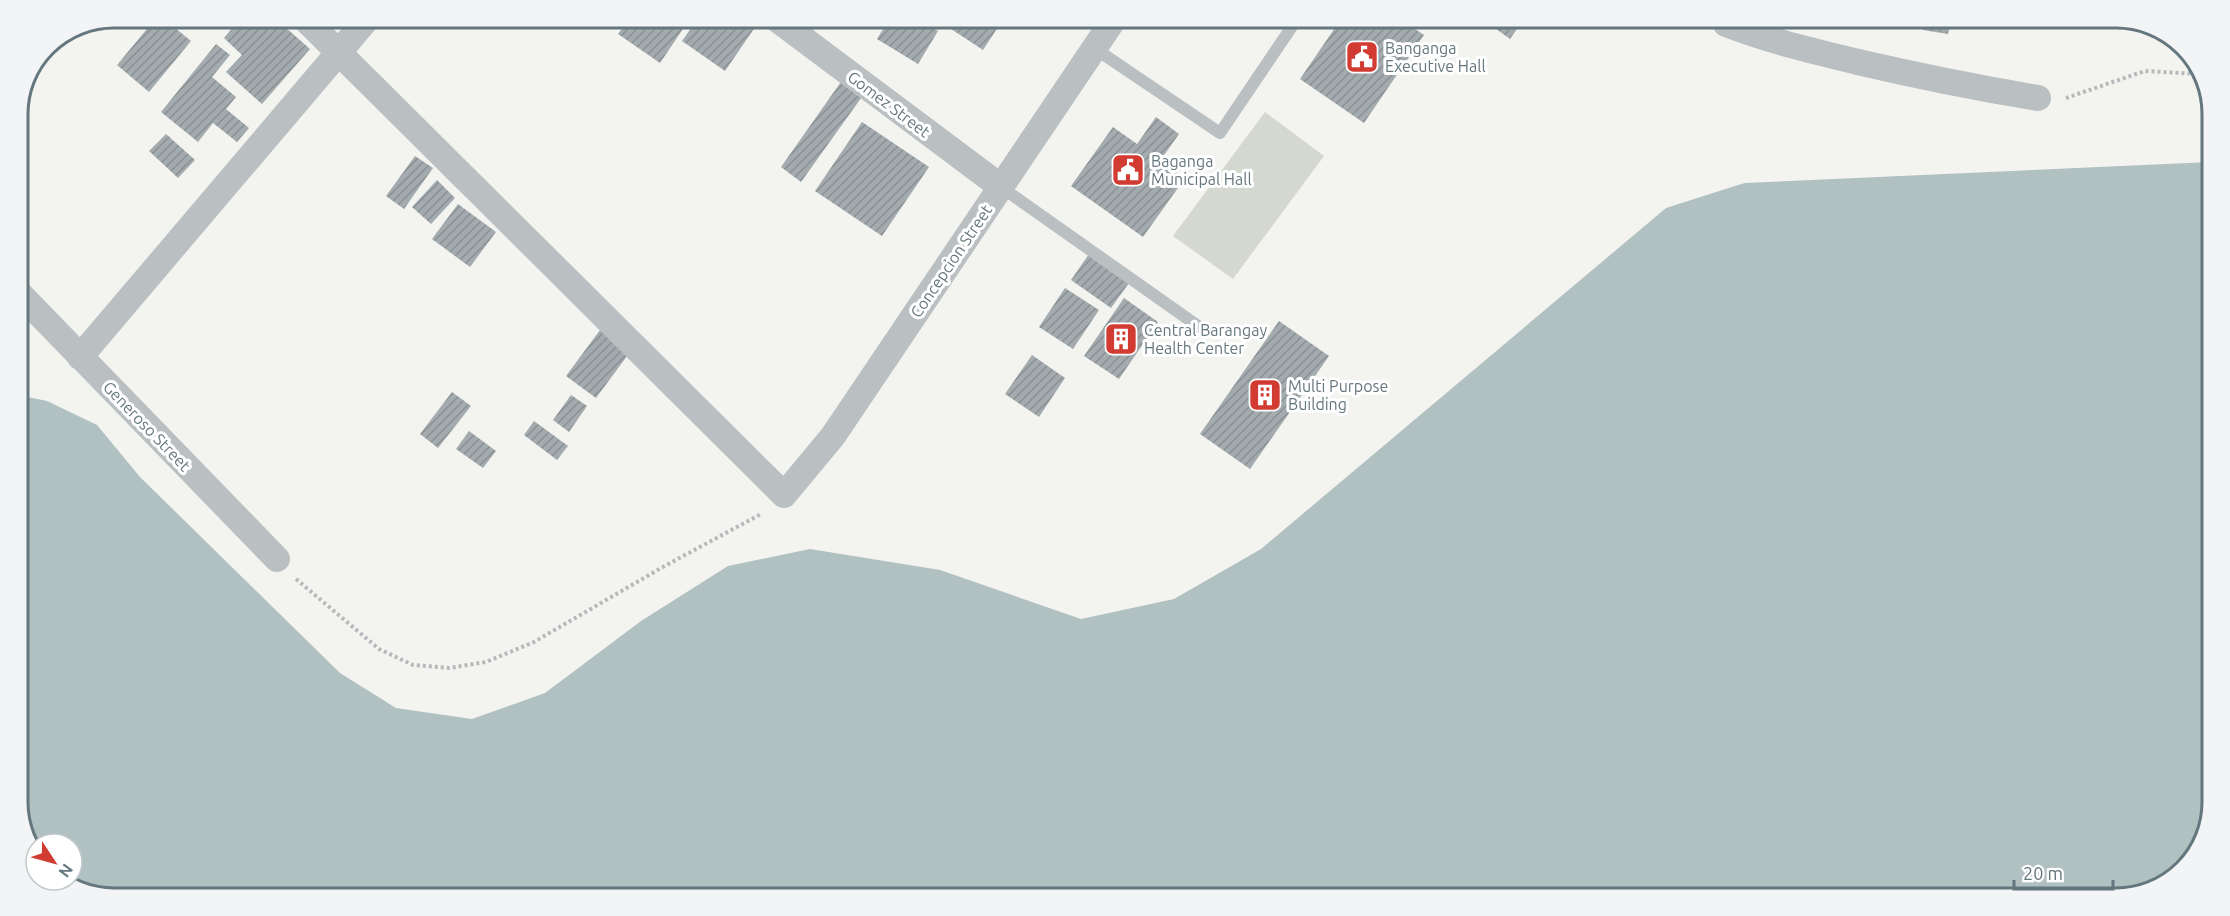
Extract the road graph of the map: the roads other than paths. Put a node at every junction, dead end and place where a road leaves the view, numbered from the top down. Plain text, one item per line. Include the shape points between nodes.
1 (315, 29) edge
2 (358, 29) edge
3 (790, 29) edge
4 (1107, 29) edge
5 (1290, 29) edge
6 (1739, 29) edge
7 (1094, 48) junction
8 (338, 52) junction
9 (2038, 98) road end
10 (1001, 187) junction
11 (29, 304) edge
12 (1205, 331) dead end
13 (80, 357) junction
14 (277, 559) road end

1 - 8 street
2 - 8 street
3 - 10 street, Gomez Street
4 - 7 street, Concepcion Street
5 - 7 lane via 1220,133
6 - 9 street via 1768,40 1954,84
7 - 10 street, Concepcion Street
8 - 10 street, Concepcion Street via 784,495 833,436
8 - 13 street
10 - 12 lane
11 - 13 street, Generoso Street
13 - 14 street, Generoso Street

